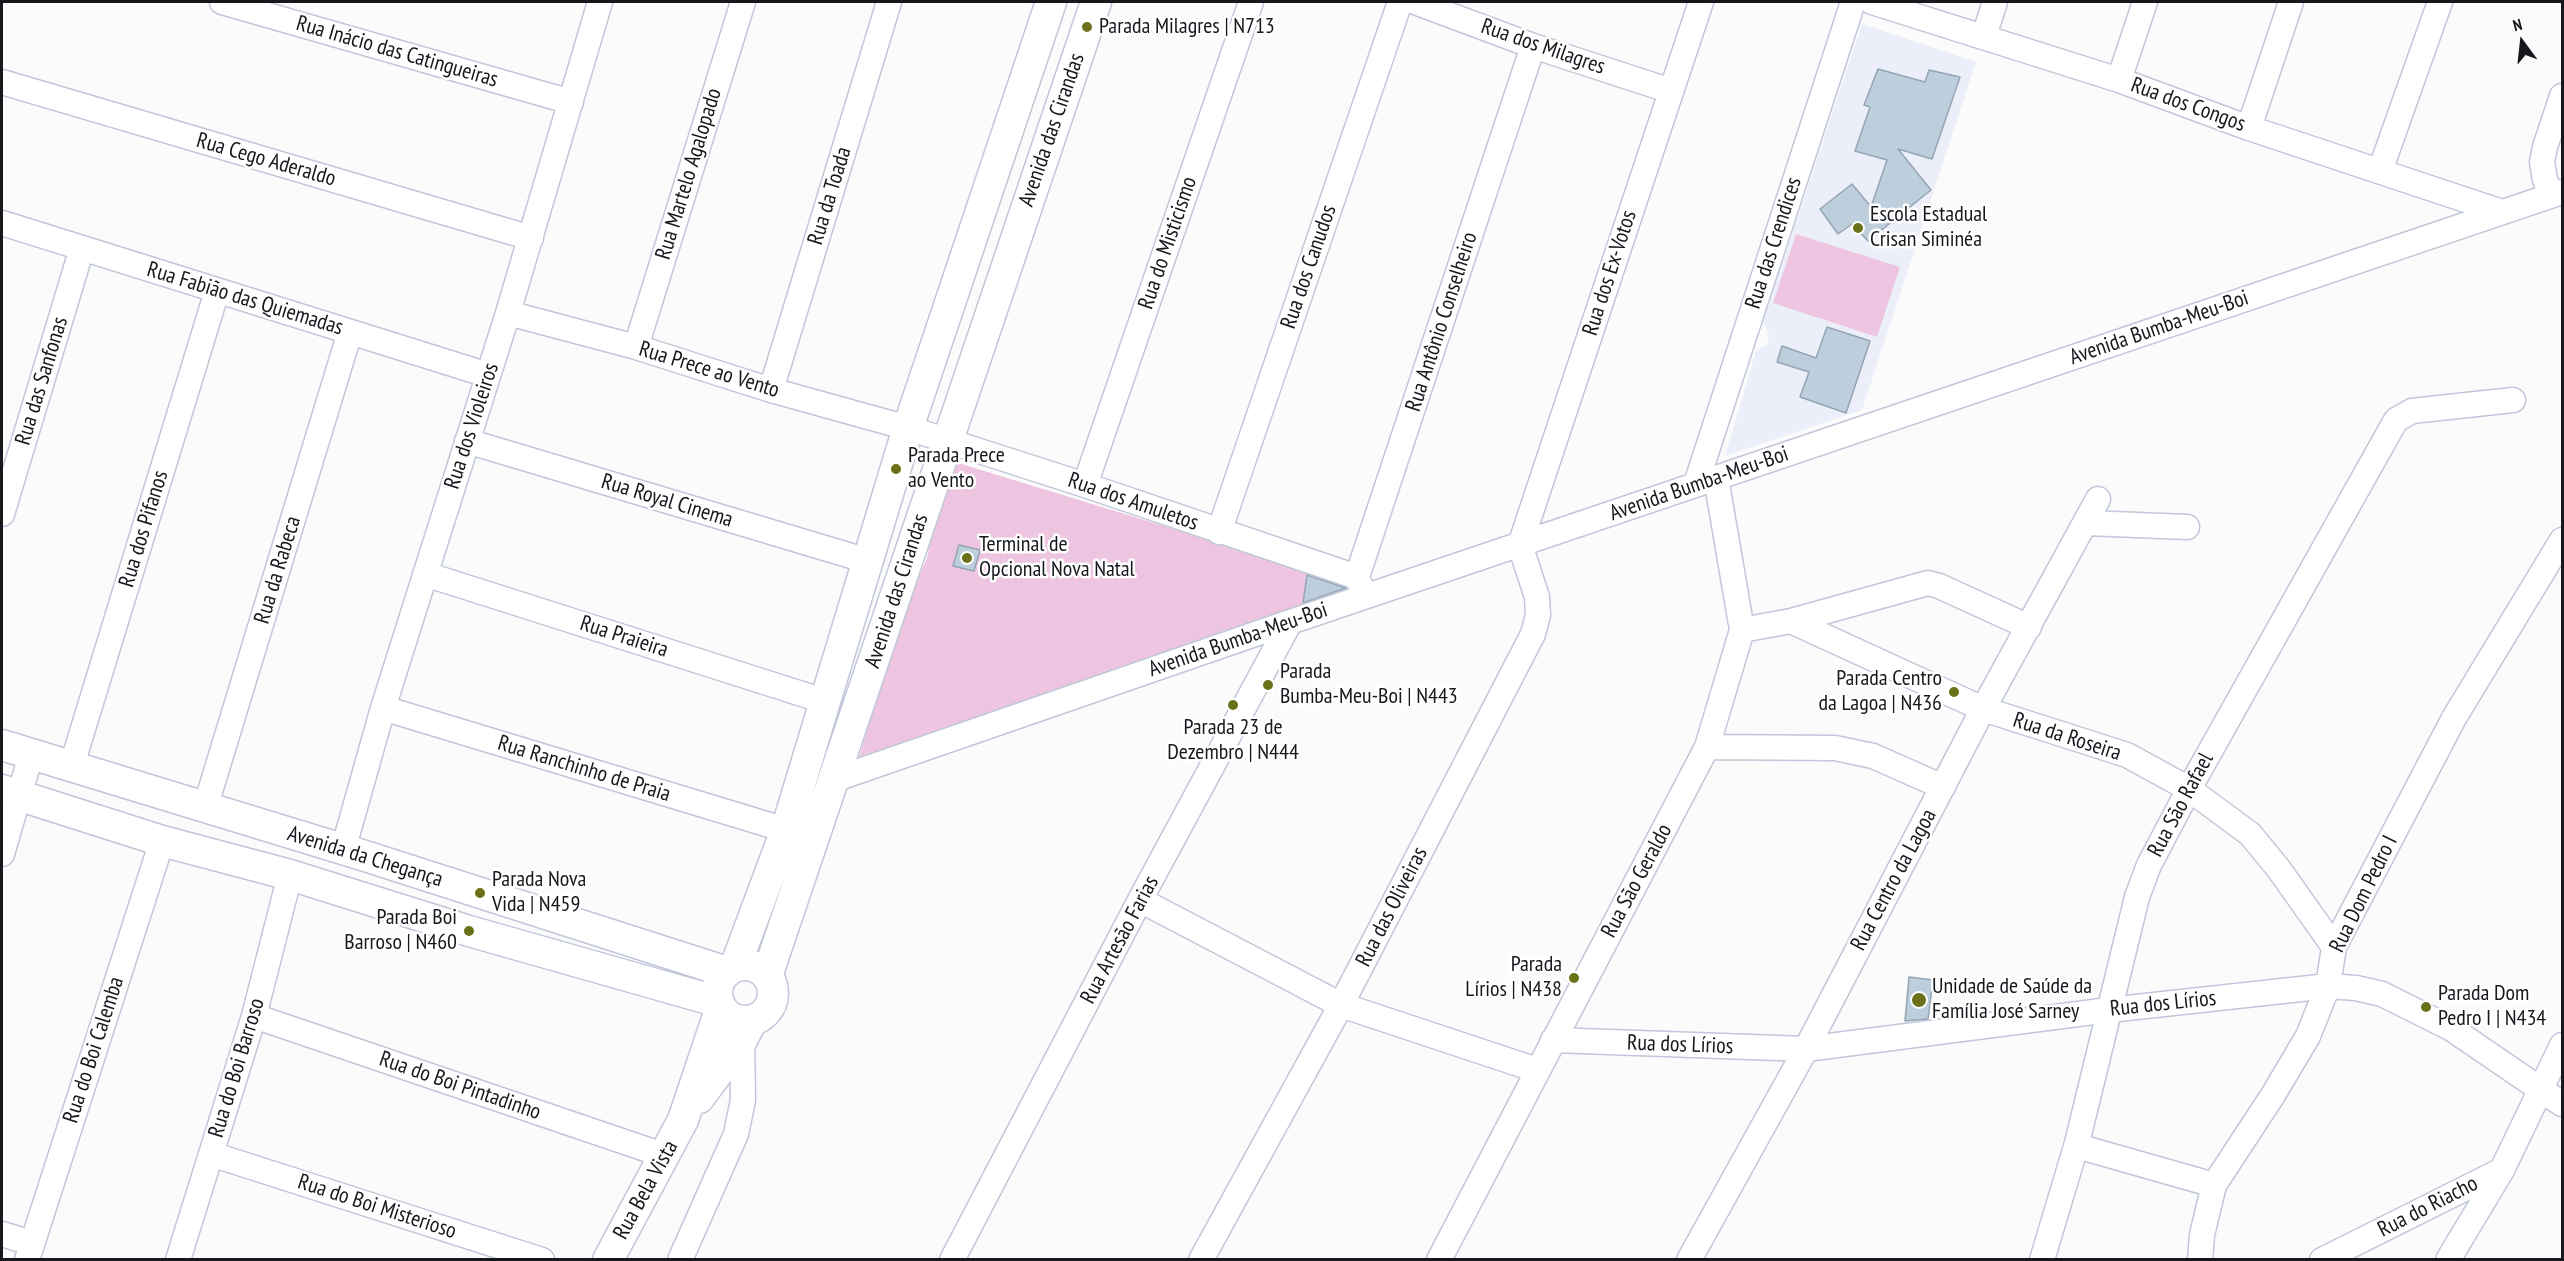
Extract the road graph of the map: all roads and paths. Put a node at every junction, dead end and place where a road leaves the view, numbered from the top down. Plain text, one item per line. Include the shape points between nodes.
1 (222, 2) edge
2 (600, 2) edge
3 (743, 2) edge
4 (889, 2) edge
5 (1051, 2) edge
6 (1096, 2) edge
7 (1251, 2) edge
8 (1400, 2) edge
9 (1415, 2) edge
10 (1701, 2) edge
11 (1853, 2) edge
12 (1872, 2) edge
13 (1995, 2) edge
14 (2145, 2) edge
15 (2291, 2) edge
16 (2439, 2) edge
17 (1984, 36) junction
18 (1533, 46) junction
19 (2119, 81) junction
20 (2, 82) edge
21 (1671, 91) junction
22 (2562, 96) edge
23 (571, 102) junction
24 (2249, 128) junction
25 (2380, 171) junction
26 (2557, 194) edge
27 (2502, 212) junction
28 (2, 223) edge
29 (531, 238) junction
30 (82, 248) junction
31 (217, 291) junction
32 (508, 313) junction
33 (350, 332) junction
34 (636, 347) junction
35 (488, 375) junction
36 (771, 390) junction
37 (2513, 400) dead end
38 (908, 428) junction
39 (467, 441) junction
40 (947, 442) junction
41 (1706, 481) junction
42 (1085, 485) junction
43 (2098, 499) dead end
44 (2, 514) edge
45 (2087, 523) junction
46 (2187, 527) dead end
47 (1219, 532) junction
48 (2562, 540) edge
49 (1520, 545) junction
50 (868, 561) junction
51 (425, 574) junction
52 (1361, 587) junction
53 (1791, 621) junction
54 (1290, 622) junction
55 (2029, 627) junction
56 (1742, 630) junction
57 (824, 701) junction
58 (383, 708) junction
59 (1983, 709) junction
60 (2, 745) edge
61 (1707, 747) junction
62 (31, 754) junction
63 (71, 768) junction
64 (836, 779) junction
65 (1943, 787) junction
66 (2189, 789) junction
67 (10, 793) edge
68 (205, 807) junction
69 (786, 830) junction
70 (162, 841) junction
71 (344, 850) junction
72 (2, 854) edge
73 (302, 879) junction
74 (349, 893) junction
75 (1140, 900) junction
76 (2334, 947) junction
77 (731, 969) junction
78 (767, 976) junction
79 (2328, 986) junction
80 (720, 1005) junction
81 (1341, 1005) junction
82 (2109, 1010) junction
83 (254, 1016) junction
84 (747, 1030) junction
85 (1553, 1040) junction
86 (2562, 1044) edge
87 (1806, 1049) junction
88 (1538, 1070) junction
89 (2541, 1089) junction
90 (2562, 1104) edge
91 (683, 1120) junction
92 (2077, 1146) junction
93 (211, 1154) junction
94 (666, 1156) junction
95 (2502, 1170) junction
96 (2214, 1185) junction
97 (2, 1234) edge
98 (29, 1251) edge
99 (178, 1260) edge
100 (542, 1260) edge
101 (608, 1260) edge
102 (680, 1260) edge
103 (952, 1260) edge
104 (1201, 1260) edge
105 (1439, 1260) edge
106 (1689, 1260) edge
107 (2042, 1260) edge
108 (2200, 1260) edge
109 (2322, 1260) edge
110 (2448, 1260) edge

1 - 23 street, Rua Inácio das Catingueiras
2 - 23 street, Rua dos Violeiros
3 - 34 street, Rua Martelo Agalopado
4 - 36 street, Rua da Toada
5 - 38 street, Avenida das Cirandas
6 - 40 street, Avenida das Cirandas
7 - 42 street, Rua do Misticismo
8 - 47 street, Rua dos Canudos
9 - 18 street, Rua dos Milagres
10 - 21 street, Rua dos Ex-Votos
11 - 41 street, Rua das Crendices
12 - 17 street, Rua dos Congos
13 - 17 street
14 - 19 street
15 - 24 street
16 - 25 street
17 - 19 street, Rua dos Congos
18 - 21 street, Rua dos Milagres
18 - 52 street, Rua Antônio Conselheiro
19 - 24 street, Rua dos Congos
20 - 29 street, Rua Cego Aderaldo
21 - 49 street, Rua dos Ex-Votos
22 - 26 street via 2542,162 2545,180
23 - 29 street, Rua dos Violeiros
24 - 25 street, Rua dos Congos
25 - 27 street, Rua dos Congos
26 - 27 street, Avenida Bumba-Meu-Boi
27 - 41 street, Avenida Bumba-Meu-Boi
28 - 30 street, Rua Fabião das Quiemadas
29 - 32 street, Rua dos Violeiros
30 - 31 street, Rua Fabião das Quiemadas
30 - 44 street, Rua das Sanfonas
31 - 33 street, Rua Fabião das Quiemadas
31 - 63 street, Rua dos Pifanos
32 - 34 street, Rua Prece ao Vento
32 - 35 street, Rua dos Violeiros
33 - 35 street, Rua Fabião das Quiemadas
33 - 68 street, Rua da Rabeca
34 - 36 street, Rua Prece ao Vento
35 - 39 street, Rua dos Violeiros
36 - 38 street, Rua Prece ao Vento
37 - 66 street, Rua São Rafael via 2412,411 2396,420
38 - 40 street, Rua dos Amuletos
38 - 50 street, Avenida das Cirandas
39 - 50 street, Rua Royal Cinema
39 - 51 street, Rua dos Violeiros
40 - 42 street, Rua dos Amuletos
40 - 64 street, Avenida das Cirandas
41 - 49 street, Avenida Bumba-Meu-Boi
41 - 56 street, Rua São Geraldo
42 - 47 street, Rua dos Amuletos
43 - 45 street, Rua Centro da Lagoa
45 - 46 street
45 - 55 street, Rua Centro da Lagoa
47 - 52 street, Rua dos Amuletos
48 - 76 street, Rua Dom Pedro I via 2454,718
49 - 52 street, Avenida Bumba-Meu-Boi
49 - 81 street, Rua das Oliveiras via 1537,597 1533,634
50 - 57 street, Avenida das Cirandas
51 - 57 street, Rua Praieira
51 - 58 street, Rua dos Violeiros
52 - 54 street, Avenida Bumba-Meu-Boi
53 - 55 street via 1928,583
53 - 56 street
53 - 59 street, Rua da Roseira
54 - 64 street, Avenida Bumba-Meu-Boi
54 - 75 street, Rua Artesão Farias
55 - 59 street, Rua Centro da Lagoa
56 - 61 street, Rua São Geraldo
57 - 69 street, Avenida das Cirandas
58 - 69 street, Rua Ranchinho de Praia
58 - 71 street, Rua dos Violeiros
59 - 65 street, Rua Centro da Lagoa
59 - 66 street, Rua da Roseira via 2127,755
60 - 62 street, Avenida da Chegança
61 - 65 street via 1835,748 1873,756
61 - 85 street, Rua São Geraldo
62 - 63 street, Avenida da Chegança
62 - 67 street
63 - 68 street, Avenida da Chegança
64 - 78 street, Avenida das Cirandas
65 - 87 street, Rua Centro da Lagoa
66 - 76 street, Rua da Roseira via 2250,834
66 - 82 street, Rua São Rafael via 2149,865 2137,897
67 - 70 street, Avenida da Chegança
67 - 72 street
68 - 71 street, Avenida da Chegança
69 - 77 street, Avenida das Cirandas
70 - 73 street, Avenida da Chegança
70 - 98 street, Rua do Boi Calemba
71 - 73 street
71 - 74 street
71 - 77 street, Avenida da Chegança
73 - 74 street, Avenida da Chegança
73 - 83 street, Rua do Boi Barroso
74 - 80 street, Avenida da Chegança
75 - 81 street
75 - 103 street, Rua Artesão Farias
76 - 79 street, Rua Dom Pedro I
77 - 78 street via 755,967
77 - 80 street via 718,983
78 - 84 street via 773,992 771,1003
79 - 82 street, Rua dos Lírios
79 - 89 street, Rua dos Lírios via 2356,988 2392,999 2452,1029
79 - 96 street, Rua Dom Pedro I via 2308,1036
80 - 84 street
80 - 91 street
81 - 88 street
81 - 104 street, Rua das Oliveiras
82 - 87 street, Rua dos Lírios
82 - 92 street, Rua São Rafael
83 - 93 street, Rua do Boi Barroso
83 - 94 street, Rua do Boi Pintadinho
84 - 91 street
84 - 102 street via 744,1101 736,1134
85 - 87 street, Rua dos Lírios
85 - 88 street, Rua São Geraldo
86 - 89 street
87 - 106 street, Rua Centro da Lagoa
88 - 105 street, Rua São Geraldo
89 - 90 street, Rua dos Lírios
89 - 95 street
91 - 94 street, Rua Bela Vista
92 - 96 street
92 - 107 street, Rua São Rafael
93 - 99 street, Rua do Boi Barroso
93 - 100 street, Rua do Boi Misterioso
94 - 101 street, Rua Bela Vista
95 - 109 street, Rua do Riacho
95 - 110 street
96 - 108 street, Rua Dom Pedro I
97 - 98 street

